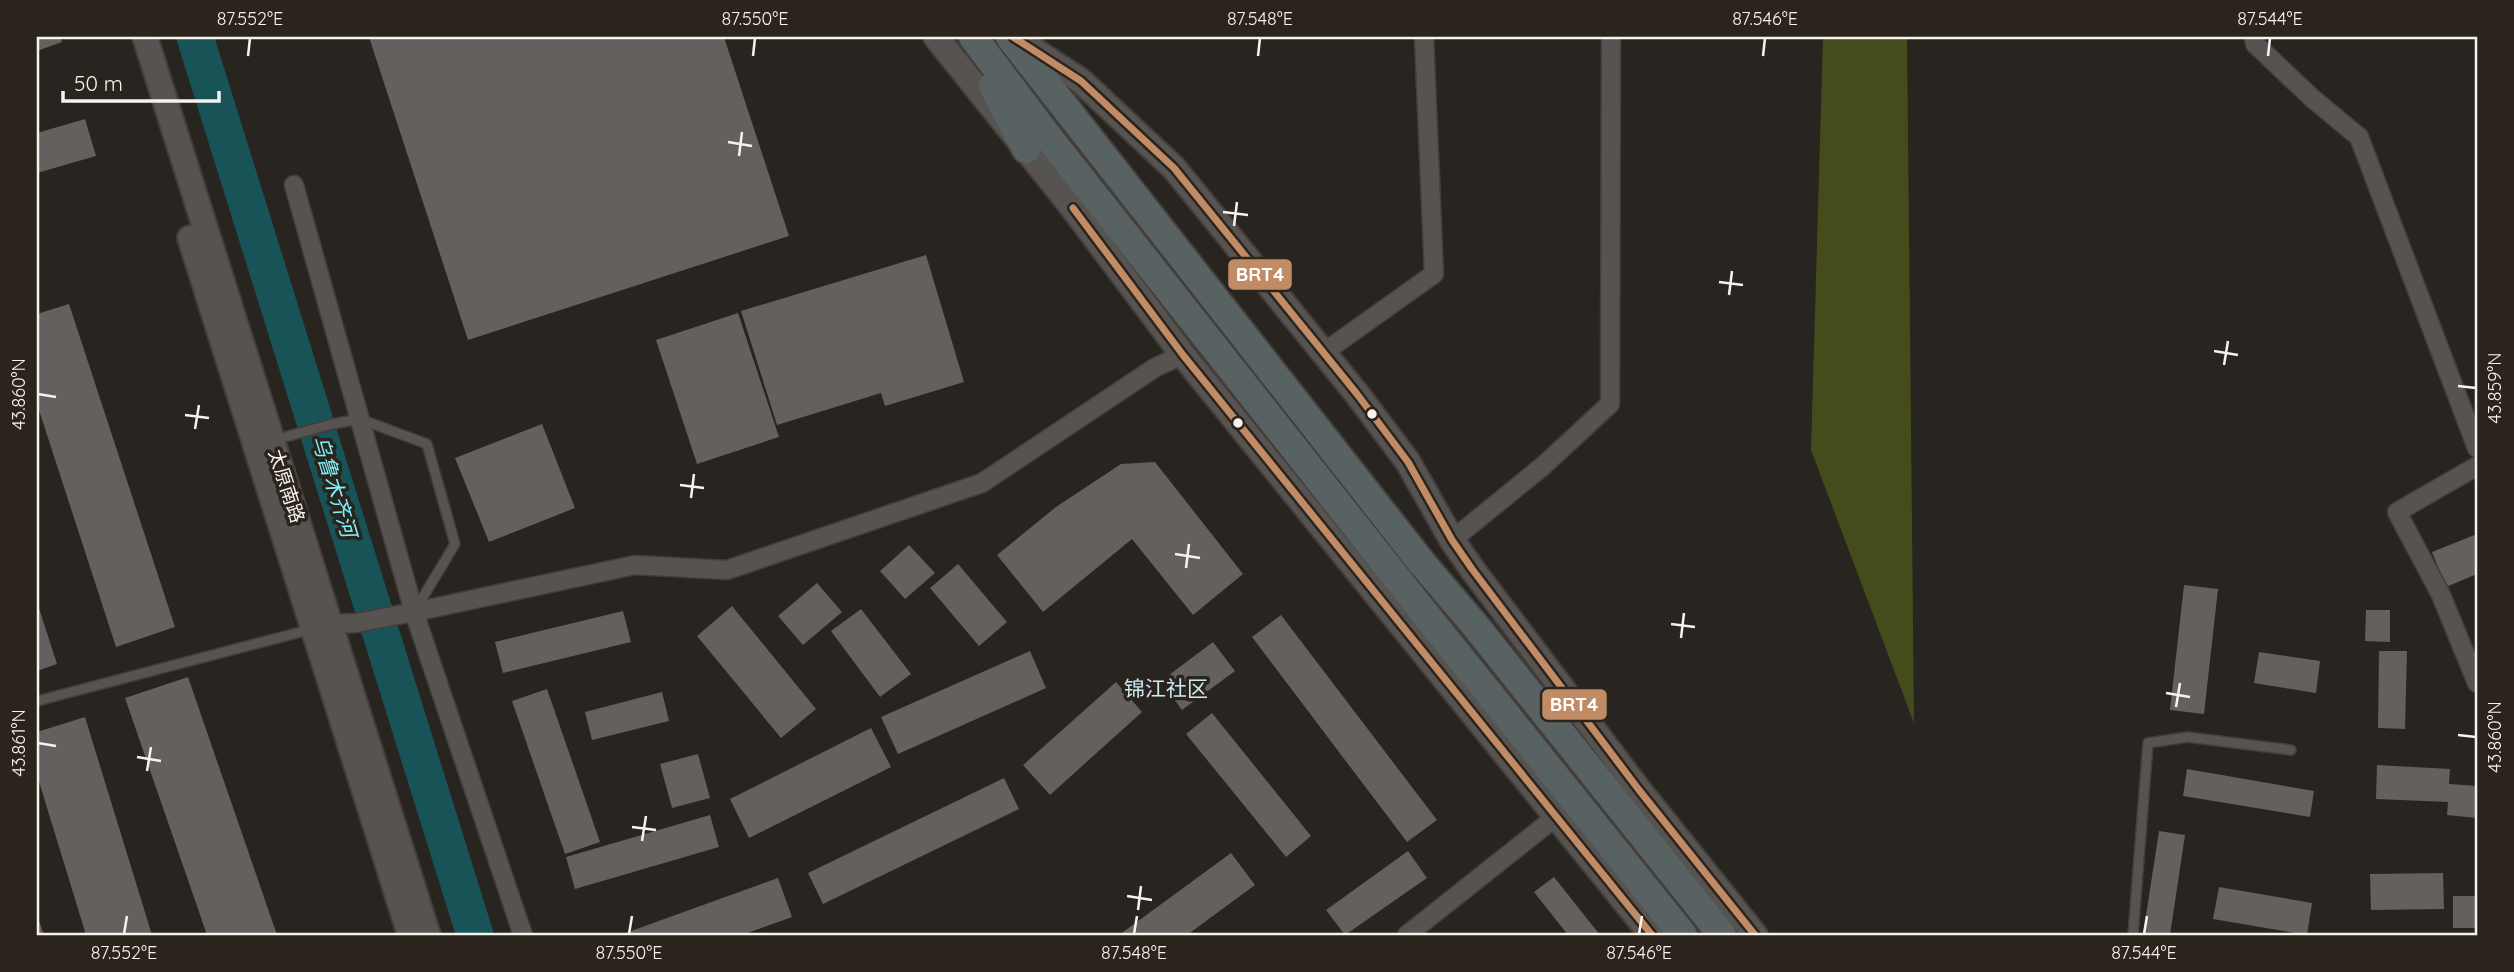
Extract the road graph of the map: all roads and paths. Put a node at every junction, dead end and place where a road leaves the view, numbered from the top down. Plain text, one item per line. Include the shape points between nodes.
1 (127, 37) edge
2 (145, 37) edge
3 (936, 37) edge
4 (970, 37) edge
5 (1012, 37) edge
6 (1047, 37) edge
7 (1424, 37) edge
8 (1611, 37) edge
9 (2254, 37) edge
10 (1081, 81) junction
11 (1026, 149) junction
12 (294, 186) dead end
13 (1323, 353) junction
14 (1183, 355) junction
15 (360, 419) junction
16 (284, 437) junction
17 (2477, 448) edge
18 (2477, 466) edge
19 (1452, 540) junction
20 (408, 612) junction
21 (322, 626) junction
22 (2477, 683) edge
23 (37, 701) edge
24 (2291, 750) dead end
25 (1557, 816) junction
26 (410, 935) edge
27 (428, 935) edge
28 (523, 935) edge
29 (1408, 935) edge
30 (1652, 935) edge
31 (1683, 935) edge
32 (1723, 935) edge
33 (1755, 935) edge
34 (2133, 935) edge

1 - 21 main road
2 - 16 main road, 太原南路
3 - 11 main road
4 - 11 highway
4 - 31 highway
5 - 10 main road
5 - 32 highway via 1421,562
6 - 10 main road
7 - 13 street via 1434,274
8 - 19 street via 1610,404
9 - 17 street via 2264,53 2358,137
10 - 13 main road via 1174,168
11 - 14 main road
12 - 15 street
13 - 19 main road via 1408,462
14 - 20 street via 1156,367 982,483 727,570 635,565
14 - 25 main road
15 - 16 lane
15 - 20 street
15 - 20 lane via 427,444 455,544
16 - 21 main road, 太原南路
18 - 22 street via 2397,512 2441,595
19 - 33 main road via 1639,790
20 - 21 street
20 - 28 street
21 - 23 lane
21 - 26 main road
21 - 27 main road, 太原南路
24 - 34 lane via 2187,737 2148,743
25 - 29 street
25 - 30 main road

